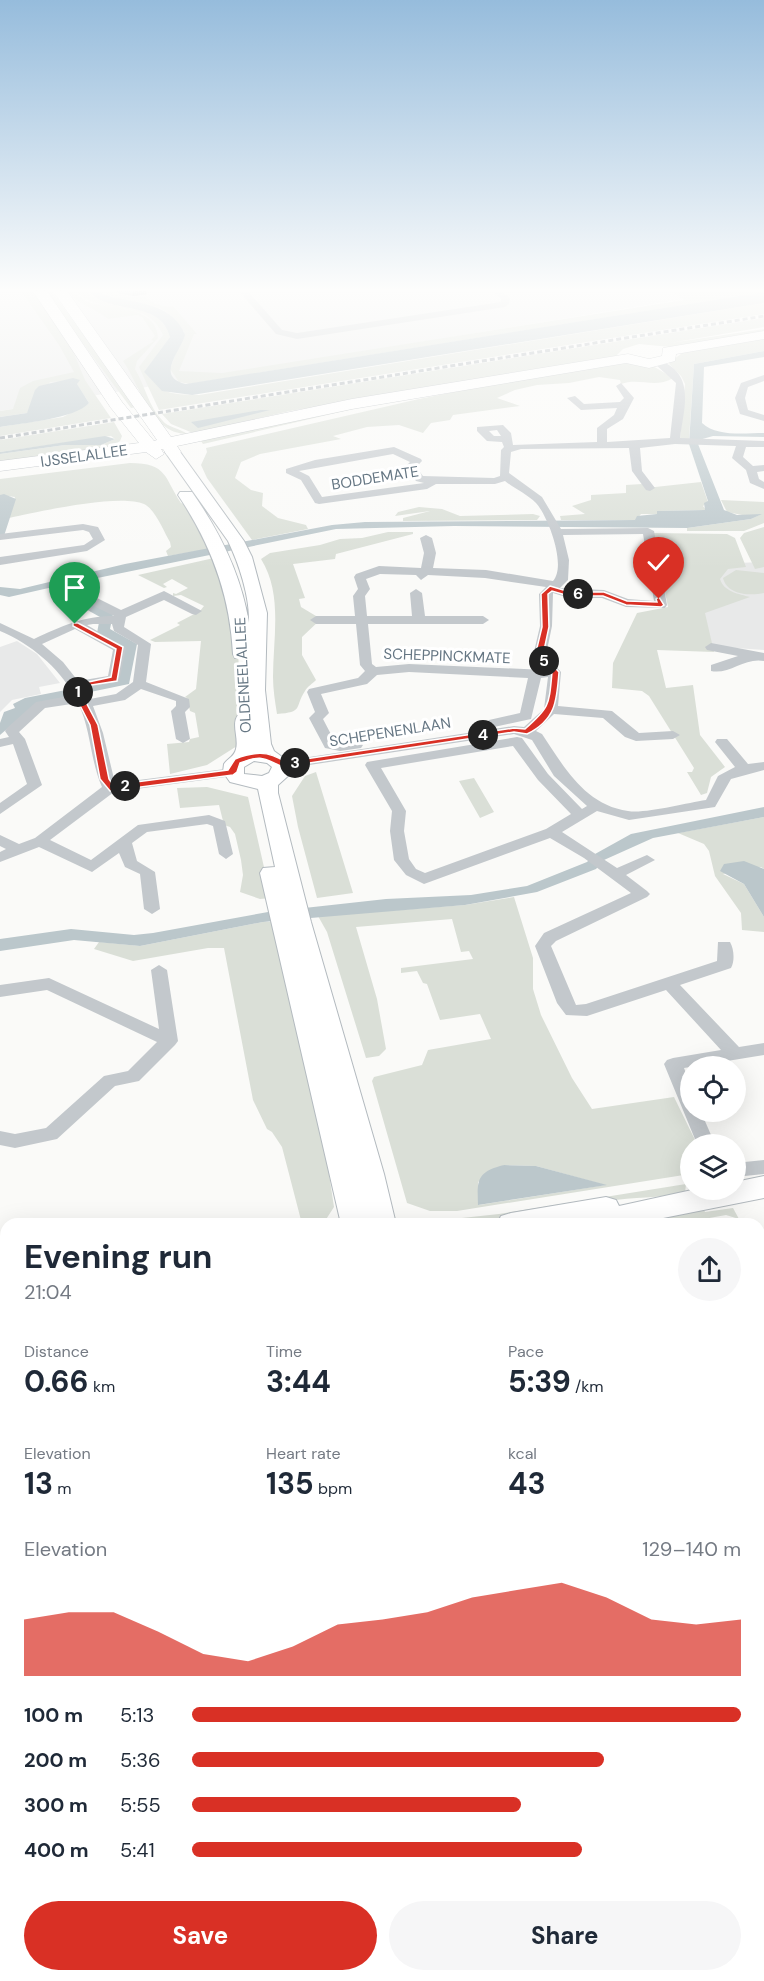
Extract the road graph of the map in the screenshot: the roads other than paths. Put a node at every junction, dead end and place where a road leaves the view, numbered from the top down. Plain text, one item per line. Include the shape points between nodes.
1 (102, 383) edge
2 (126, 383) edge
3 (475, 383) edge
4 (681, 383) edge
5 (750, 383) edge
6 (621, 386) dead end
7 (572, 398) dead end
8 (623, 405) junction
9 (596, 408) junction
10 (764, 418) edge
11 (602, 428) junction
12 (680, 441) junction
13 (602, 443) junction
14 (740, 443) junction
15 (764, 444) edge
16 (634, 445) junction
17 (171, 447) junction
18 (152, 451) junction
19 (0, 466) edge
20 (764, 468) edge
21 (751, 469) junction
22 (0, 475) edge
23 (507, 477) junction
24 (434, 481) junction
25 (764, 486) edge
26 (651, 488) dead end
27 (553, 526) junction
28 (1, 537) edge
29 (426, 538) dead end
30 (0, 561) edge
31 (423, 574) junction
32 (77, 587) dead end
33 (553, 587) junction
34 (416, 593) dead end
35 (196, 611) dead end
36 (118, 618) junction
37 (78, 620) junction
38 (316, 620) dead end
39 (363, 620) junction
40 (419, 620) junction
41 (483, 620) dead end
42 (0, 627) edge
43 (35, 643) junction
44 (711, 647) dead end
45 (750, 656) junction
46 (764, 657) edge
47 (764, 665) edge
48 (716, 668) dead end
49 (373, 671) junction
50 (555, 672) junction
51 (536, 675) junction
52 (139, 684) junction
53 (79, 694) junction
54 (551, 710) junction
55 (527, 732) junction
56 (674, 735) dead end
57 (18, 739) junction
58 (183, 739) dead end
59 (722, 742) dead end
60 (0, 743) edge
61 (330, 745) joint
62 (274, 760) junction
63 (238, 765) junction
64 (764, 766) edge
65 (745, 770) junction
66 (260, 782) junction
67 (110, 788) junction
68 (595, 806) junction
69 (0, 810) edge
70 (581, 816) junction
71 (551, 832) junction
72 (0, 840) edge
73 (40, 841) junction
74 (124, 842) junction
75 (20, 850) junction
76 (226, 854) dead end
77 (0, 857) edge
78 (647, 860) dead end
79 (611, 870) junction
80 (152, 909) dead end
81 (292, 923) junction
82 (723, 946) dead end
83 (159, 970) dead end
84 (668, 982) junction
85 (0, 991) edge
86 (169, 1041) junction
87 (764, 1049) edge
88 (735, 1054) junction
89 (723, 1056) edge
90 (680, 1063) edge
91 (680, 1081) edge
92 (0, 1138) edge
93 (764, 1167) edge
94 (746, 1169) edge
95 (764, 1187) edge
96 (671, 1204) junction
97 (354, 1218) edge
98 (380, 1218) edge
99 (547, 1218) edge
100 (612, 1218) edge

1 - 18 main road, OLDENEELALLEE
2 - 17 main road, OLDENEELALLEE
3 - 17 main road via 352,404
4 - 12 street
5 - 10 street via 744,386 740,398 744,412
6 - 8 street via 629,398
7 - 9 street via 581,407
8 - 9 street
8 - 11 street via 619,417
9 - 11 street
11 - 13 street
12 - 14 street
12 - 16 street
13 - 16 street
13 - 23 street via 508,444 504,473
14 - 15 street
14 - 21 street via 742,449 736,458
16 - 26 street via 637,471
17 - 18 main road
17 - 62 main road, OLDENEELALLEE via 240,549 258,613 255,690 261,744
18 - 19 main road, IJSSELALLEE
18 - 22 main road, IJSSELALLEE
18 - 63 main road, OLDENEELALLEE via 191,502 233,584 242,636 247,746
20 - 21 street
21 - 25 street via 754,481
23 - 24 street, BODDEMATE via 495,481
23 - 27 street via 538,499
24 - 24 street, BODDEMATE via 427,486 319,501 305,478 290,471 308,463 376,456 394,450 417,461 410,467 420,479
27 - 33 street via 563,573 562,580
27 - 33 street, SCHEPPINCKMATE via 648,531 661,605 626,603 604,594 569,594
28 - 30 street via 83,527 94,529 99,540 87,548
29 - 31 street via 432,551
31 - 33 street, SCHEPPINCKMATE via 486,574 499,580 536,580
31 - 39 street, SCHEPPINCKMATE via 379,570 360,577 364,589 359,596
32 - 36 street via 80,594
33 - 50 street via 545,594 546,627 539,656
34 - 40 street, SCHEPPINCKMATE
35 - 36 street via 164,595
36 - 37 street
36 - 52 street via 118,627 145,644
37 - 43 street
37 - 53 street via 120,648 114,679
38 - 39 street
39 - 40 street, SCHEPPINCKMATE
39 - 49 street, SCHEPPINCKMATE via 366,665
40 - 41 street, SCHEPPINCKMATE
42 - 43 street
43 - 53 street
44 - 45 street
45 - 46 street
45 - 47 street
45 - 48 street
49 - 51 street, SCHEPPINCKMATE via 409,668
49 - 61 street, SCHEPPINCKMATE via 362,681 314,692 322,713 316,718
50 - 51 street, SCHEPPINCKMATE
50 - 54 street
51 - 61 street, SCHEPENENLAAN via 526,716 340,747
52 - 53 street via 120,697
52 - 58 street via 182,699 183,707 178,711
53 - 57 street via 41,705 12,731
53 - 67 street via 94,725
54 - 55 street
54 - 56 street via 607,714 628,735 639,740
55 - 62 street, SCHEPENENLAAN via 514,730
55 - 68 street via 537,737 559,773
57 - 60 street
57 - 69 street via 35,785
59 - 65 street
62 - 63 main road
62 - 66 main road via 279,776
63 - 66 main road via 237,778
63 - 67 street
64 - 65 street
65 - 68 street via 728,774 722,780 720,795 710,804 630,816
66 - 81 main road
67 - 73 street
68 - 70 street
70 - 71 street
70 - 71 street via 543,777 517,741 372,765 399,811 397,831 402,860 411,872 424,879
71 - 79 street
72 - 75 street
73 - 74 street via 92,867
73 - 75 street
74 - 76 street via 143,828 209,819 220,824
74 - 80 street via 130,864 147,872
75 - 77 street
78 - 79 street
79 - 84 street via 642,894 550,937 543,946 565,1003 572,1011 587,1010
81 - 97 main road
81 - 98 main road
82 - 84 street via 725,964
83 - 86 street
84 - 88 street
85 - 86 street via 49,984
86 - 92 street via 133,1077 110,1080 51,1134 15,1141
87 - 88 street
88 - 89 street
90 - 91 street via 673,1064
93 - 94 street
95 - 96 main road
96 - 99 main road
96 - 100 main road

